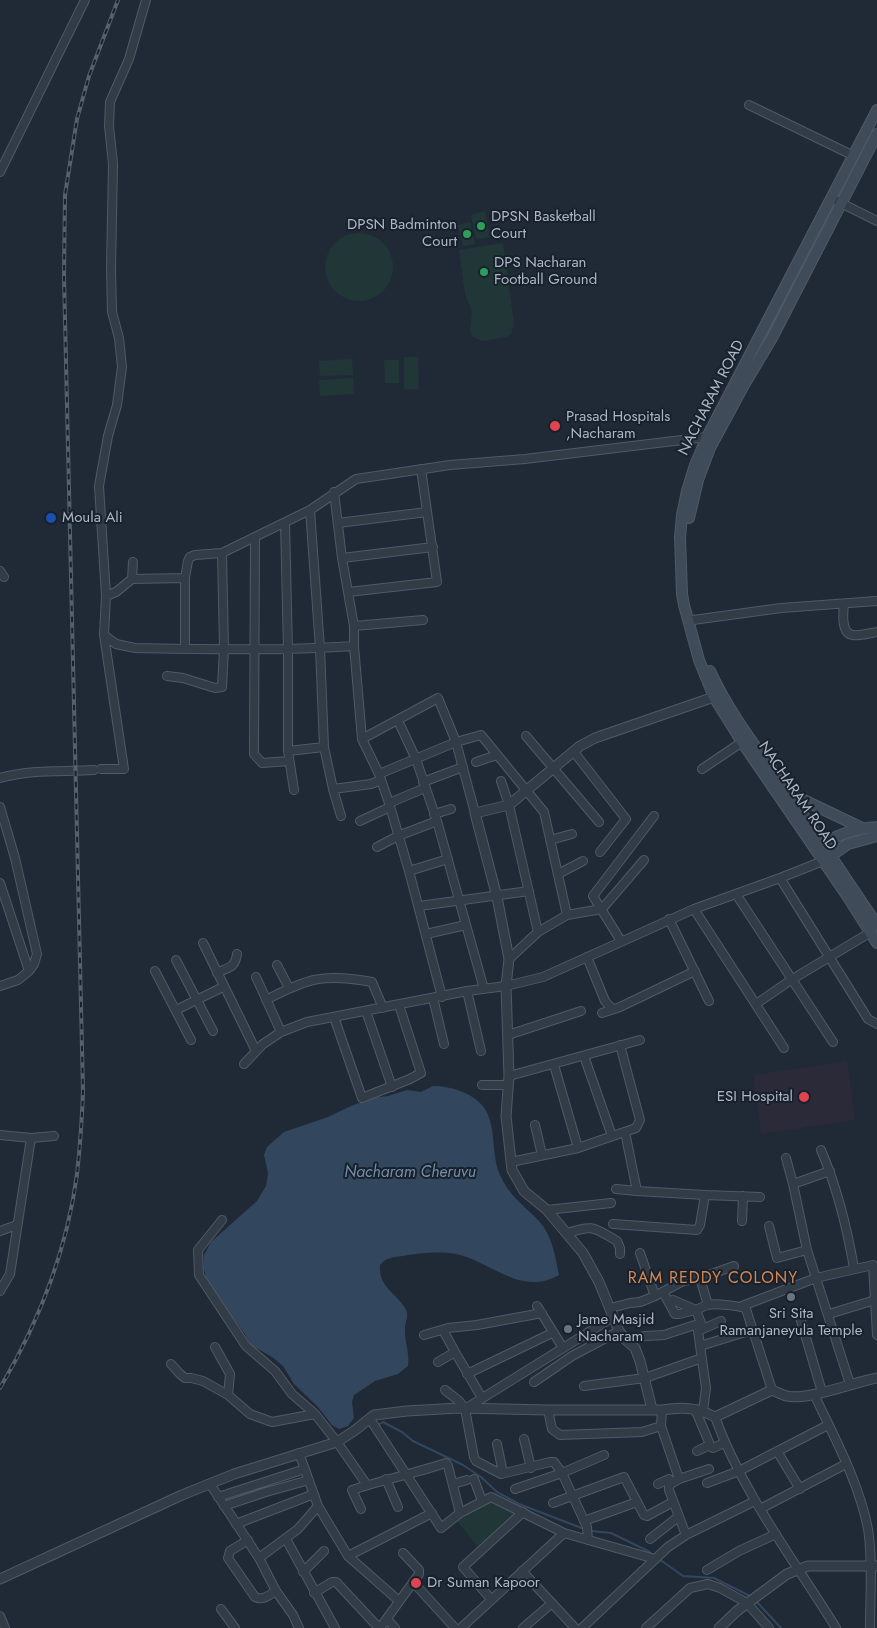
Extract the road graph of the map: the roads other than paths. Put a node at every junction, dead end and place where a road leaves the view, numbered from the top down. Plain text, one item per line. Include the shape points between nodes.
1 (86, 0) edge
2 (146, 0) edge
3 (749, 105) dead end
4 (877, 110) edge
5 (877, 134) edge
6 (854, 156) junction
7 (0, 172) edge
8 (830, 198) junction
9 (841, 203) junction
10 (877, 221) edge
11 (711, 438) junction
12 (421, 469) junction
13 (334, 492) junction
14 (310, 510) junction
15 (427, 512) junction
16 (284, 522) junction
17 (338, 523) junction
18 (255, 537) junction
19 (432, 547) junction
20 (222, 553) junction
21 (342, 558) junction
22 (133, 562) dead end
23 (185, 578) junction
24 (132, 579) junction
25 (348, 592) junction
26 (106, 596) junction
27 (877, 601) edge
28 (844, 604) junction
29 (423, 620) dead end
30 (693, 620) junction
31 (354, 626) junction
32 (877, 632) edge
33 (104, 635) junction
34 (354, 646) junction
35 (255, 648) junction
36 (320, 648) junction
37 (185, 649) junction
38 (224, 649) junction
39 (288, 650) junction
40 (167, 676) dead end
41 (714, 697) junction
42 (400, 725) dead end
43 (526, 736) dead end
44 (362, 739) junction
45 (456, 742) junction
46 (742, 742) junction
47 (324, 746) junction
48 (288, 751) junction
49 (574, 752) junction
50 (497, 755) junction
51 (416, 759) junction
52 (289, 761) junction
53 (476, 762) dead end
54 (463, 767) junction
55 (554, 767) junction
56 (702, 770) dead end
57 (380, 777) junction
58 (0, 778) edge
59 (501, 781) dead end
60 (424, 785) junction
61 (333, 789) junction
62 (294, 790) dead end
63 (525, 791) junction
64 (788, 793) junction
65 (389, 805) junction
66 (509, 805) junction
67 (0, 807) edge
68 (451, 809) dead end
69 (474, 813) junction
70 (341, 816) dead end
71 (654, 816) dead end
72 (435, 818) junction
73 (360, 822) dead end
74 (599, 822) dead end
75 (877, 827) edge
76 (862, 828) junction
77 (572, 834) dead end
78 (398, 836) junction
79 (877, 836) edge
80 (550, 840) junction
81 (376, 847) dead end
82 (818, 847) junction
83 (600, 852) dead end
84 (448, 859) junction
85 (826, 859) junction
86 (644, 860) dead end
87 (583, 861) dead end
88 (409, 871) junction
89 (558, 874) junction
90 (780, 878) junction
91 (0, 883) edge
92 (529, 891) junction
93 (736, 894) junction
94 (497, 896) junction
95 (458, 901) junction
96 (419, 906) junction
97 (602, 909) junction
98 (694, 909) junction
99 (567, 915) junction
100 (669, 920) junction
101 (466, 925) junction
102 (874, 928) edge
103 (538, 932) junction
104 (426, 934) junction
105 (621, 941) junction
106 (203, 943) dead end
107 (877, 943) edge
108 (237, 954) dead end
109 (587, 957) junction
110 (829, 958) junction
111 (508, 959) junction
112 (176, 960) dead end
113 (277, 965) dead end
114 (29, 971) junction
115 (155, 971) dead end
116 (694, 971) junction
117 (217, 972) junction
118 (256, 977) dead end
119 (791, 980) junction
120 (0, 986) edge
121 (506, 986) junction
122 (223, 987) junction
123 (289, 988) junction
124 (484, 989) junction
125 (466, 991) junction
126 (442, 997) junction
127 (433, 998) junction
128 (196, 1000) junction
129 (266, 1000) junction
130 (709, 1001) dead end
131 (756, 1004) junction
132 (399, 1005) junction
133 (383, 1008) junction
134 (612, 1009) junction
135 (176, 1010) junction
136 (366, 1010) junction
137 (581, 1011) dead end
138 (602, 1013) dead end
139 (334, 1017) junction
140 (877, 1024) edge
141 (213, 1032) dead end
142 (281, 1032) junction
143 (508, 1035) junction
144 (191, 1040) dead end
145 (640, 1040) dead end
146 (833, 1042) dead end
147 (444, 1044) dead end
148 (620, 1045) junction
149 (784, 1048) dead end
150 (256, 1051) junction
151 (481, 1051) dead end
152 (584, 1056) junction
153 (244, 1064) dead end
154 (554, 1065) junction
155 (509, 1081) junction
156 (482, 1085) dead end
157 (392, 1087) junction
158 (535, 1124) dead end
159 (625, 1132) junction
160 (0, 1135) edge
161 (54, 1136) dead end
162 (612, 1136) junction
163 (31, 1138) junction
164 (578, 1148) junction
165 (821, 1150) dead end
166 (542, 1155) junction
167 (786, 1158) dead end
168 (511, 1162) junction
169 (830, 1171) junction
170 (793, 1184) junction
171 (616, 1189) dead end
172 (637, 1191) junction
173 (705, 1196) junction
174 (743, 1196) junction
175 (760, 1197) dead end
176 (611, 1203) dead end
177 (547, 1210) junction
178 (222, 1220) dead end
179 (742, 1221) dead end
180 (614, 1224) dead end
181 (17, 1225) junction
182 (769, 1226) dead end
183 (0, 1231) edge
184 (568, 1233) junction
185 (807, 1250) junction
186 (640, 1253) dead end
187 (620, 1254) dead end
188 (734, 1266) dead end
189 (854, 1268) junction
190 (700, 1278) junction
191 (816, 1278) junction
192 (0, 1289) edge
193 (663, 1292) junction
194 (655, 1296) junction
195 (674, 1300) dead end
196 (875, 1300) junction
197 (708, 1305) junction
198 (742, 1306) junction
199 (696, 1310) junction
200 (612, 1313) junction
201 (799, 1314) dead end
202 (829, 1314) junction
203 (721, 1321) dead end
204 (699, 1327) junction
205 (445, 1329) junction
206 (752, 1330) junction
207 (620, 1331) junction
208 (552, 1333) junction
209 (424, 1335) dead end
210 (877, 1335) edge
211 (626, 1340) junction
212 (700, 1346) junction
213 (215, 1347) dead end
214 (562, 1348) junction
215 (454, 1352) junction
216 (702, 1358) junction
217 (438, 1362) dead end
218 (172, 1364) dead end
219 (467, 1374) junction
220 (645, 1378) junction
221 (877, 1378) edge
222 (534, 1382) dead end
223 (850, 1384) junction
224 (584, 1386) dead end
225 (445, 1390) dead end
226 (772, 1390) junction
227 (818, 1393) junction
228 (228, 1395) junction
229 (482, 1398) junction
230 (465, 1409) junction
231 (657, 1409) junction
232 (548, 1410) junction
233 (699, 1410) junction
234 (315, 1414) junction
235 (715, 1417) junction
236 (370, 1419) junction
237 (828, 1425) junction
238 (661, 1426) junction
239 (524, 1439) dead end
240 (337, 1442) junction
241 (724, 1443) junction
242 (497, 1444) dead end
243 (710, 1445) junction
244 (696, 1451) dead end
245 (777, 1451) junction
246 (300, 1453) junction
247 (604, 1455) dead end
248 (846, 1464) junction
249 (531, 1468) junction
250 (305, 1469) junction
251 (709, 1469) dead end
252 (738, 1471) junction
253 (503, 1473) junction
254 (562, 1473) junction
255 (407, 1475) junction
256 (386, 1479) junction
257 (308, 1480) junction
258 (675, 1481) junction
259 (707, 1483) dead end
260 (210, 1484) junction
261 (453, 1484) junction
262 (658, 1484) dead end
263 (367, 1485) junction
264 (515, 1489) dead end
265 (800, 1489) junction
266 (314, 1494) junction
267 (218, 1496) junction
268 (572, 1496) junction
269 (482, 1501) junction
270 (637, 1502) junction
271 (673, 1502) junction
272 (755, 1502) junction
273 (553, 1503) dead end
274 (224, 1506) junction
275 (318, 1506) junction
276 (398, 1507) dead end
277 (361, 1509) dead end
278 (760, 1509) junction
279 (523, 1512) junction
280 (432, 1514) junction
281 (460, 1514) junction
282 (678, 1517) junction
283 (236, 1524) junction
284 (587, 1530) junction
285 (564, 1533) junction
286 (776, 1534) junction
287 (686, 1536) junction
288 (650, 1538) dead end
289 (286, 1539) junction
290 (248, 1540) junction
291 (324, 1551) dead end
292 (403, 1553) dead end
293 (348, 1556) junction
294 (259, 1558) junction
295 (655, 1559) junction
296 (873, 1566) edge
297 (800, 1569) junction
298 (522, 1570) junction
299 (707, 1570) dead end
300 (303, 1572) junction
301 (0, 1579) edge
302 (413, 1582) junction
303 (276, 1592) junction
304 (314, 1593) junction
305 (491, 1600) junction
306 (752, 1600) junction
307 (399, 1601) junction
308 (552, 1603) junction
309 (221, 1609) dead end
310 (0, 1616) edge
311 (387, 1620) junction
312 (4, 1628) edge
313 (235, 1628) edge
314 (299, 1628) edge
315 (335, 1628) edge
316 (380, 1628) edge
317 (395, 1628) edge
318 (455, 1628) edge
319 (461, 1628) edge
320 (523, 1628) edge
321 (575, 1628) edge
322 (582, 1628) edge
323 (646, 1628) edge
324 (719, 1628) edge
325 (769, 1628) edge
326 (836, 1628) edge
327 (870, 1628) edge

1 - 7 street
2 - 26 street via 129,58 110,102 113,164 110,269 112,312 122,368 99,486
3 - 6 street
4 - 6 main road, NACHARAM ROAD
5 - 9 main road, NACHARAM ROAD
6 - 8 main road, NACHARAM ROAD
8 - 9 street
8 - 11 main road, NACHARAM ROAD
9 - 10 street
9 - 11 main road, NACHARAM ROAD via 772,338
11 - 12 street
11 - 30 main road, NACHARAM ROAD via 687,528 687,578
11 - 41 main road, NACHARAM ROAD via 695,465 682,514 680,536 684,605 699,660
12 - 13 street via 356,479
12 - 15 street
13 - 14 street
13 - 17 street
14 - 16 street
14 - 36 street
15 - 17 street
15 - 19 street
16 - 18 street
16 - 39 street
17 - 21 street
18 - 20 street
18 - 35 street
19 - 21 street
19 - 25 street via 437,582
20 - 23 street via 190,557
20 - 38 street
21 - 25 street
22 - 24 street
23 - 24 street
23 - 37 street
24 - 26 street
25 - 31 street
26 - 33 street
27 - 28 street
28 - 30 street via 781,608
28 - 32 street via 843,616 848,633 855,636
29 - 31 street
30 - 64 main road, NACHARAM ROAD via 710,672 722,696
31 - 34 street
33 - 37 street via 116,644 135,648
33 - 58 street via 124,769 32,771
34 - 36 street
34 - 44 street
35 - 38 street
35 - 39 street
35 - 52 street via 254,754 262,763
36 - 39 street
36 - 47 street
37 - 38 street
38 - 40 street via 220,688
39 - 48 street
41 - 46 main road, NACHARAM ROAD
41 - 49 street via 595,738
42 - 51 street
43 - 55 street
44 - 45 street via 438,698
44 - 57 street
45 - 50 street via 482,735
45 - 51 street
45 - 54 street
46 - 56 street
46 - 82 main road, NACHARAM ROAD
47 - 48 street
47 - 61 street
48 - 52 street
49 - 55 street
49 - 83 street via 626,819
50 - 53 street
50 - 63 street
51 - 57 street
51 - 60 street
52 - 62 street
54 - 60 street
54 - 69 street
55 - 63 street
55 - 74 street
57 - 61 street via 371,784
57 - 65 street
59 - 66 street
60 - 65 street
60 - 72 street
61 - 70 street
63 - 66 street
63 - 80 street via 544,812
64 - 76 main road
64 - 82 main road, NACHARAM ROAD
65 - 73 street
65 - 78 street
66 - 69 street
66 - 92 street
67 - 114 street via 37,954
68 - 72 street
69 - 94 street
71 - 97 street via 592,896
72 - 78 street
72 - 84 street
75 - 76 main road
76 - 82 main road via 841,834
77 - 80 street
78 - 81 street
78 - 88 street
79 - 85 main road via 848,844
80 - 89 street
82 - 85 main road, NACHARAM ROAD
84 - 88 street
84 - 95 street
85 - 90 street
85 - 102 main road, NACHARAM ROAD
86 - 97 street
87 - 89 street
88 - 96 street
89 - 99 street
90 - 93 street
90 - 110 street
91 - 114 street
92 - 94 street
92 - 103 street
93 - 98 street
93 - 119 street
94 - 95 street
94 - 111 street
95 - 96 street
95 - 101 street
96 - 104 street
97 - 99 street
97 - 105 street
98 - 100 street
98 - 131 street
99 - 103 street
100 - 105 street
100 - 116 street
101 - 104 street
101 - 124 street
102 - 107 main road, NACHARAM ROAD
102 - 110 street
103 - 111 street
104 - 126 street
105 - 109 street
106 - 117 street
108 - 117 street via 234,964
109 - 121 street via 543,978
109 - 134 street via 605,1001
110 - 119 street
110 - 140 street via 868,1019
111 - 121 street
112 - 128 street
113 - 123 street
114 - 120 street via 18,980
115 - 135 street
116 - 130 street
116 - 134 street
117 - 122 street
118 - 129 street
119 - 131 street
119 - 146 street
121 - 124 street
121 - 143 street
122 - 128 street
122 - 150 street
123 - 129 street
123 - 133 street via 314,979 348,978 372,982
124 - 125 street
125 - 126 street
125 - 151 street
126 - 127 street
127 - 132 street
127 - 147 street
128 - 135 street
128 - 141 street
129 - 142 street
131 - 149 street
132 - 133 street
132 - 157 street via 421,1074
133 - 136 street
134 - 138 street
135 - 144 street
136 - 139 street
136 - 157 street
137 - 143 street
139 - 142 street
139 - 157 street via 362,1098
142 - 150 street
143 - 155 street
145 - 148 street
148 - 152 street
148 - 159 street via 640,1120 636,1128
150 - 153 street
152 - 154 street
152 - 162 street
154 - 155 street
154 - 164 street
155 - 156 street
155 - 168 street via 506,1116
158 - 166 street
159 - 162 street
159 - 172 street
160 - 163 street
161 - 163 street
162 - 164 street
163 - 181 street
164 - 166 street
165 - 169 street
166 - 168 street
167 - 170 street
168 - 177 street via 524,1191
169 - 170 street
169 - 189 street
170 - 185 street
171 - 172 street
172 - 173 street
173 - 174 street
173 - 180 street via 700,1225 696,1230
174 - 175 street
174 - 179 street
176 - 177 street
177 - 184 street
178 - 234 street via 198,1250 199,1275 246,1346 275,1371 292,1394
181 - 183 street
181 - 192 street via 10,1274
182 - 185 street via 777,1258
184 - 187 street via 591,1227 617,1241
184 - 200 street via 592,1268
185 - 191 street
186 - 194 street
188 - 190 street
189 - 191 street
189 - 196 street via 873,1264
190 - 193 street via 683,1281
190 - 197 street
191 - 198 street
191 - 202 street
193 - 194 street
193 - 199 street via 675,1314
194 - 200 street via 630,1303
195 - 199 street
196 - 202 street
196 - 210 street
197 - 198 street
197 - 199 street
198 - 206 street via 749,1315
199 - 204 street
200 - 207 street
200 - 214 street
201 - 227 street
202 - 223 street
203 - 204 street
204 - 211 street
204 - 212 street
205 - 208 street via 539,1310
205 - 209 street
205 - 215 street via 446,1339
206 - 212 street
206 - 226 street
207 - 211 street
207 - 222 street via 572,1356
208 - 214 street
208 - 219 street
211 - 220 street via 635,1348
212 - 216 street
213 - 228 street via 230,1374
214 - 229 street
215 - 217 street
215 - 219 street
216 - 220 street
216 - 233 street via 706,1388
218 - 228 street via 185,1378 203,1381
219 - 229 street
220 - 224 street
220 - 231 street
221 - 223 street
223 - 227 street
225 - 230 street
226 - 227 street via 790,1396
226 - 235 street
227 - 237 street
228 - 234 street via 250,1414 272,1422
229 - 230 street
230 - 232 street
230 - 236 street via 407,1411 374,1415
230 - 253 street via 476,1461
231 - 232 street
231 - 233 street
231 - 238 street
232 - 238 street via 552,1429 560,1435 642,1432
233 - 235 street
233 - 243 street
234 - 240 street
235 - 241 street
236 - 240 street
236 - 255 street
237 - 245 street
237 - 248 street
238 - 258 street
239 - 249 street
240 - 246 street
240 - 263 street
241 - 243 street via 713,1448
241 - 252 street
242 - 253 street
243 - 244 street
245 - 252 street
245 - 265 street
246 - 250 street
246 - 260 street
247 - 254 street
248 - 265 street
248 - 296 street via 866,1523
249 - 253 street
249 - 254 street via 554,1462
250 - 257 street
250 - 267 street
251 - 258 street
252 - 259 street
252 - 272 street
254 - 264 street
254 - 268 street
255 - 256 street
255 - 261 street via 446,1463
255 - 280 street
256 - 263 street
256 - 276 street
257 - 266 street
257 - 274 street
258 - 262 street via 666,1479
258 - 271 street via 668,1490
260 - 267 street
260 - 301 street
261 - 269 street via 471,1480
261 - 281 street
263 - 277 street via 352,1490
265 - 278 street
266 - 275 street
266 - 283 street
267 - 274 street
268 - 270 street via 624,1477
268 - 273 street
268 - 284 street
269 - 279 street via 491,1497
269 - 281 street
270 - 271 street via 645,1516
270 - 284 street
271 - 282 street
272 - 278 street
272 - 287 street
274 - 283 street
275 - 289 street
275 - 293 street
278 - 286 street
279 - 285 street
279 - 305 street via 462,1567
280 - 281 street via 441,1528
280 - 293 street
282 - 287 street
282 - 288 street
283 - 290 street
284 - 285 street
284 - 295 street
285 - 298 street
286 - 297 street
286 - 299 street
287 - 295 street
289 - 294 street
289 - 300 street
290 - 294 street
290 - 303 street via 230,1551 228,1558 255,1597 264,1598
291 - 300 street
292 - 302 street via 419,1570
293 - 307 street
294 - 303 street
295 - 322 street
296 - 297 street via 808,1566
296 - 327 street
297 - 306 street via 787,1574
297 - 326 street
298 - 305 street
298 - 308 street
300 - 304 street
302 - 307 street
302 - 318 street
303 - 314 street
304 - 315 street
304 - 316 street via 336,1582
305 - 319 street
306 - 323 street via 708,1584 690,1588
306 - 324 street
306 - 325 street
307 - 311 street
308 - 320 street
308 - 321 street
309 - 313 street
310 - 312 street
311 - 316 street
311 - 317 street

